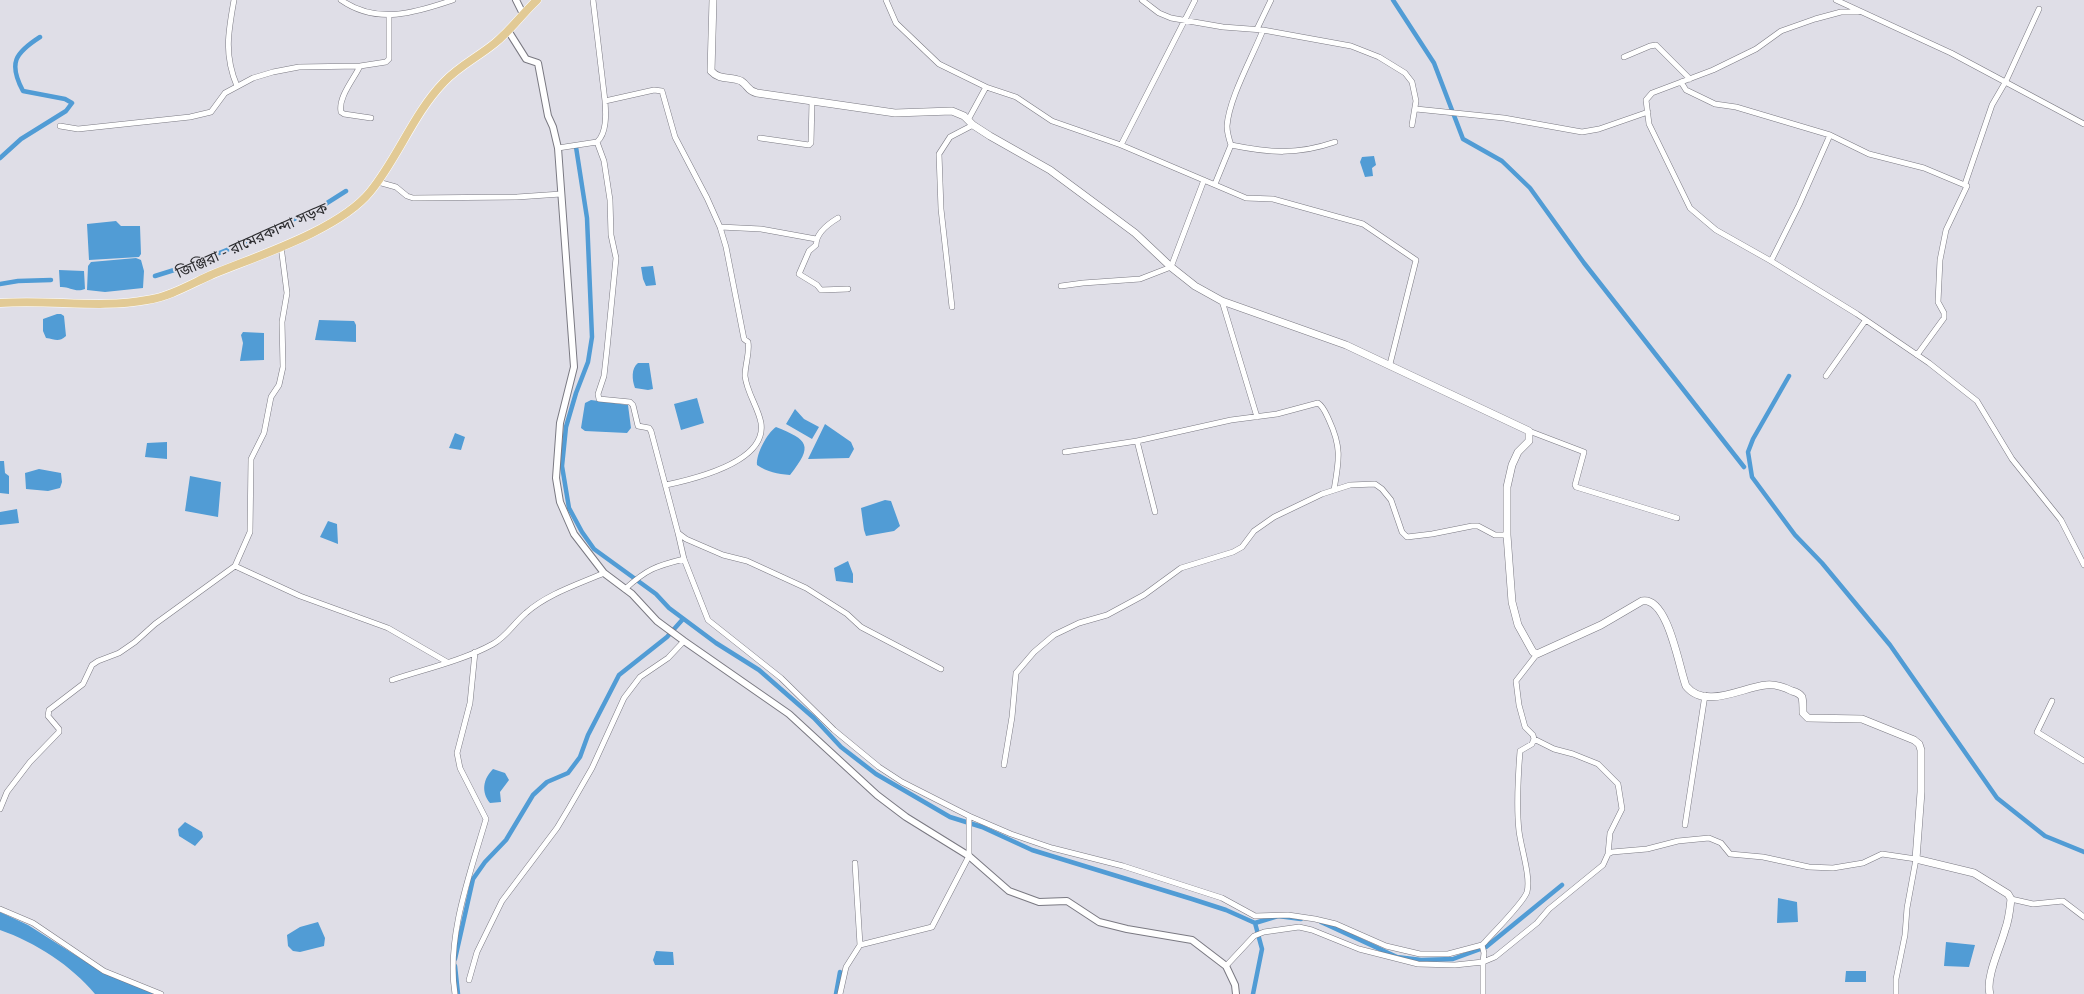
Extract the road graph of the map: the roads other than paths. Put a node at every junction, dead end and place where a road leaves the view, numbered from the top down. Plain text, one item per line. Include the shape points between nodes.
1 (234, 0) edge
2 (341, 0) edge
3 (453, 0) edge
4 (516, 0) edge
5 (537, 0) edge
6 (593, 0) edge
7 (713, 0) edge
8 (886, 0) edge
9 (1142, 0) edge
10 (1195, 0) edge
11 (1271, 0) edge
12 (1836, 0) edge
13 (2039, 9) dead end
14 (1858, 12) junction
15 (523, 14) junction
16 (389, 16) junction
17 (1184, 20) junction
18 (1260, 30) junction
19 (508, 32) junction
20 (1624, 57) dead end
21 (360, 66) junction
22 (1690, 78) junction
23 (2006, 81) junction
24 (1682, 82) junction
25 (236, 86) junction
26 (986, 87) junction
27 (606, 101) junction
28 (812, 101) junction
29 (1416, 109) junction
30 (1648, 112) junction
31 (371, 118) dead end
32 (971, 123) junction
33 (2084, 124) edge
34 (1412, 125) dead end
35 (60, 126) dead end
36 (1830, 135) junction
37 (760, 138) dead end
38 (596, 142) junction
39 (1335, 142) dead end
40 (1121, 145) junction
41 (1231, 145) junction
42 (558, 148) junction
43 (1204, 180) junction
44 (378, 182) junction
45 (1216, 184) junction
46 (1965, 184) junction
47 (561, 194) junction
48 (838, 218) dead end
49 (720, 227) junction
50 (816, 239) junction
51 (281, 245) junction
52 (1771, 261) junction
53 (1170, 268) junction
54 (1061, 286) dead end
55 (848, 289) dead end
56 (1222, 301) junction
57 (0, 303) edge
58 (952, 307) dead end
59 (1866, 321) junction
60 (1917, 355) junction
61 (1390, 364) junction
62 (1826, 376) dead end
63 (1257, 417) junction
64 (1529, 431) junction
65 (1137, 441) junction
66 (1065, 452) dead end
67 (666, 485) junction
68 (1334, 490) junction
69 (1155, 512) dead end
70 (1677, 518) dead end
71 (678, 532) junction
72 (1507, 535) junction
73 (684, 559) junction
74 (2084, 565) edge
75 (236, 566) junction
76 (604, 573) junction
77 (624, 588) junction
78 (683, 640) junction
79 (475, 652) junction
80 (1537, 654) junction
81 (447, 662) junction
82 (941, 669) dead end
83 (392, 680) dead end
84 (1705, 696) junction
85 (2052, 701) dead end
86 (1534, 740) junction
87 (2084, 761) edge
88 (1004, 765) dead end
89 (0, 809) edge
90 (969, 817) junction
91 (1685, 825) dead end
92 (1608, 854) junction
93 (969, 856) junction
94 (1916, 859) junction
95 (855, 863) dead end
96 (2011, 899) junction
97 (0, 910) edge
98 (2084, 917) edge
99 (860, 945) junction
100 (1483, 948) junction
101 (1482, 962) junction
102 (1226, 966) junction
103 (469, 980) dead end
104 (161, 994) edge
105 (455, 994) edge
106 (840, 994) edge
107 (1236, 994) edge
108 (1483, 994) edge
109 (1896, 994) edge
110 (1990, 994) edge

1 - 25 street via 227,52
2 - 16 street via 365,13
3 - 16 street via 425,10
4 - 15 street
5 - 15 main road, জিঞ্জিরা - রামেরকান্দা সড়ক
6 - 27 street
7 - 28 main road via 711,71 714,75 741,81 750,92
8 - 26 street via 896,23 939,64
9 - 17 street via 1159,13
10 - 17 street
11 - 18 street
12 - 14 street
13 - 23 street
14 - 22 street via 1833,14 1781,31 1756,49
14 - 23 street via 1907,31
15 - 19 main road, জিঞ্জিরা - রামেরকান্দা সড়ক
16 - 21 street via 389,59
17 - 18 street
17 - 40 street
18 - 29 street via 1351,46 1380,57 1412,82
18 - 41 street via 1229,117 1227,128
19 - 42 street via 526,59 538,62
19 - 44 main road, জিঞ্জিরা - রামেরকান্দা সড়ক via 464,64 428,99
20 - 22 street via 1656,46
21 - 25 street via 299,67 273,72
21 - 31 street via 347,88 340,109 344,114
22 - 24 street
23 - 33 street
23 - 46 street via 1992,105
24 - 30 street via 1652,93 1646,100
24 - 36 street via 1686,90 1715,104 1736,107
25 - 35 street via 225,92 211,112 199,115 78,129
26 - 32 street
26 - 40 street via 1016,97 1052,121
27 - 38 street via 601,138
27 - 49 street via 662,91 675,137
28 - 32 main road via 896,113 952,111
28 - 37 street via 809,145
29 - 30 street via 1504,118 1582,132
29 - 34 street
30 - 52 street via 1649,124 1690,208 1716,230
32 - 53 main road via 1050,170 1135,233
32 - 58 street via 950,137 939,154 941,209
36 - 46 street via 1869,154 1924,168
36 - 52 street via 1800,205
38 - 42 street
38 - 67 street via 604,162 616,258 599,399 633,405 638,426 651,431
39 - 41 street via 1296,152 1262,152
40 - 43 street
41 - 45 street
42 - 47 street
43 - 45 street
43 - 53 street
44 - 47 street via 396,187 412,198
44 - 51 main road, জিঞ্জিরা - রামেরকান্দা সড়ক via 359,204 344,215 323,228
45 - 61 street via 1246,198 1273,200 1362,224 1415,259
46 - 60 street via 1967,187 1946,230 1940,260 1938,302 1944,318
47 - 76 street via 574,367 560,423 556,478 560,502 574,534
48 - 50 street
49 - 50 street via 761,229
49 - 67 street via 744,339 748,342 746,376 761,424 760,436 753,449 741,458
50 - 55 street via 816,245 806,256 799,275 821,290
51 - 57 main road, জিঞ্জিরা - রামেরকান্দা সড়ক via 151,300 114,304
51 - 75 street via 286,293 282,322 283,366 279,385 271,397 264,433 251,458 250,532
52 - 59 street
53 - 54 street via 1140,278
53 - 56 main road
56 - 61 main road
56 - 63 street
59 - 60 street
59 - 62 street
60 - 74 street via 1976,401 2012,458 2061,520
61 - 64 main road
63 - 65 street
63 - 68 street via 1318,403 1322,406 1338,444
64 - 70 street via 1584,452 1576,487
64 - 72 main road via 1529,441 1518,452 1507,487
65 - 66 street
65 - 69 street
67 - 71 street
68 - 72 street via 1364,484 1382,488 1391,500 1402,532 1407,537 1472,526 1495,535
68 - 88 street via 1274,517 1233,552 1181,568 1144,595 1114,611 1054,635 1016,673
71 - 73 street
71 - 82 street via 686,539 747,561 806,588 847,614 861,627
72 - 80 main road via 1512,602 1518,625 1530,648
73 - 77 street via 642,573
73 - 90 street via 708,620 781,678 834,730 879,767
75 - 81 street via 300,596 388,628
75 - 89 street via 119,653 92,665 83,684 49,710 48,716 59,732 7,792
76 - 77 street
76 - 79 street via 546,599 526,613 500,639
77 - 78 street via 657,621
78 - 93 street via 789,714 876,795 906,818
78 - 103 street via 668,658 640,677 624,698 592,768 557,828 502,901 477,952
79 - 81 street
79 - 105 street via 470,703 457,753 460,768 486,819 454,936
80 - 84 main road via 1648,600 1653,602 1668,625 1686,686 1692,693
80 - 86 street via 1515,686 1525,727
81 - 83 street
84 - 91 street
84 - 94 main road via 1734,694 1766,685 1782,686 1802,698 1803,712 1808,718 1862,719 1920,744 1921,792
85 - 87 street via 2037,732
86 - 92 street via 1598,764 1618,784 1622,809 1610,833
86 - 100 street via 1520,751 1518,771 1519,830 1527,891
90 - 93 street
90 - 100 street via 1052,848 1123,866 1222,898 1255,916 1288,915 1316,919 1336,924 1386,946 1420,954 1448,954
92 - 94 street via 1647,849 1678,840 1709,838 1721,843 1730,854 1809,867 1850,867 1882,854
92 - 101 street via 1603,865 1549,909 1537,924 1494,957
93 - 99 street via 932,927
93 - 102 street via 1009,892 1039,902 1067,901 1099,922 1192,940
94 - 96 main road via 1974,873
94 - 109 street
95 - 99 street
96 - 98 street via 2034,904 2063,901
96 - 110 main road via 1988,987
97 - 104 street via 33,923 104,971
99 - 106 street via 846,967
100 - 101 street
101 - 102 street via 1418,964 1299,927 1254,936
101 - 108 street
102 - 107 street

